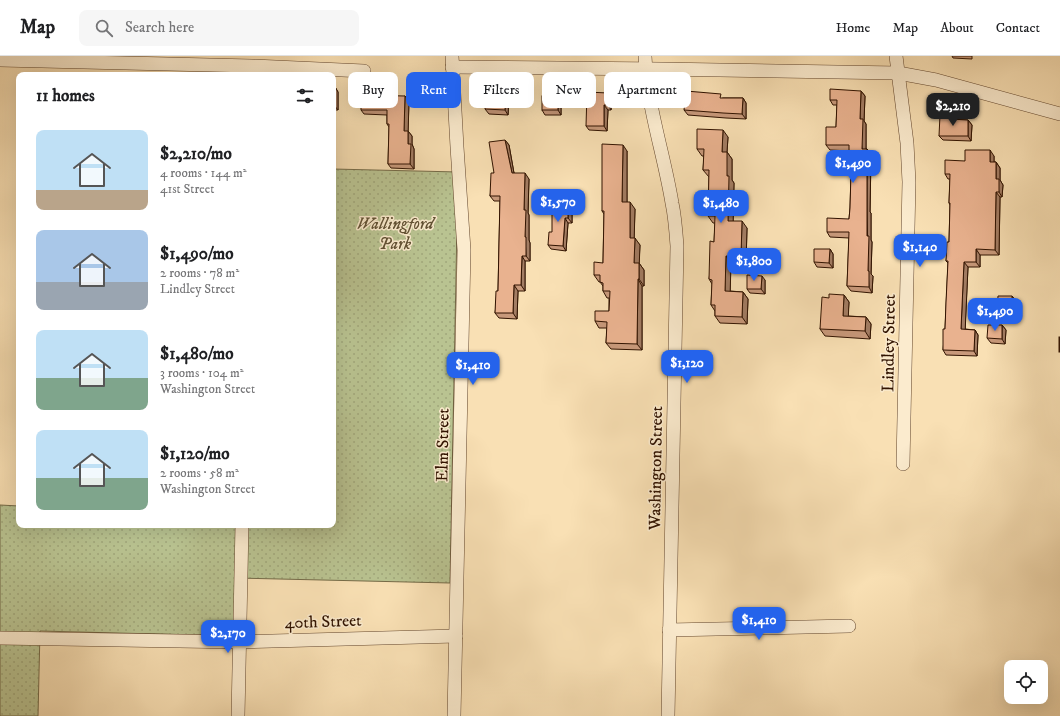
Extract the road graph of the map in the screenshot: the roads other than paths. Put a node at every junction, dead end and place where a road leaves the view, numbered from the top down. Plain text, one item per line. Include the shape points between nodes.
1 (896, 56) edge
2 (0, 60) edge
3 (452, 61) edge
4 (645, 62) edge
5 (252, 66) edge
6 (364, 71) dead end
7 (898, 73) junction
8 (1060, 114) edge
9 (903, 464) dead end
10 (242, 528) edge
11 (849, 626) dead end
12 (669, 630) junction
13 (456, 636) junction
14 (0, 638) edge
15 (239, 642) junction
16 (238, 716) edge
17 (454, 716) edge
18 (668, 716) edge

1 - 7 street, Lindley Street
2 - 5 street
3 - 4 street
3 - 13 street, Elm Street via 464,250
4 - 7 street
4 - 12 street, Washington Street via 648,94 672,202 677,246
5 - 6 street
7 - 8 street via 936,80
7 - 9 street, Lindley Street via 909,182
10 - 15 street
11 - 12 street
12 - 18 street, Washington Street
13 - 15 street, 40th Street
13 - 17 street, Elm Street
14 - 15 street, 40th Street
15 - 16 street

